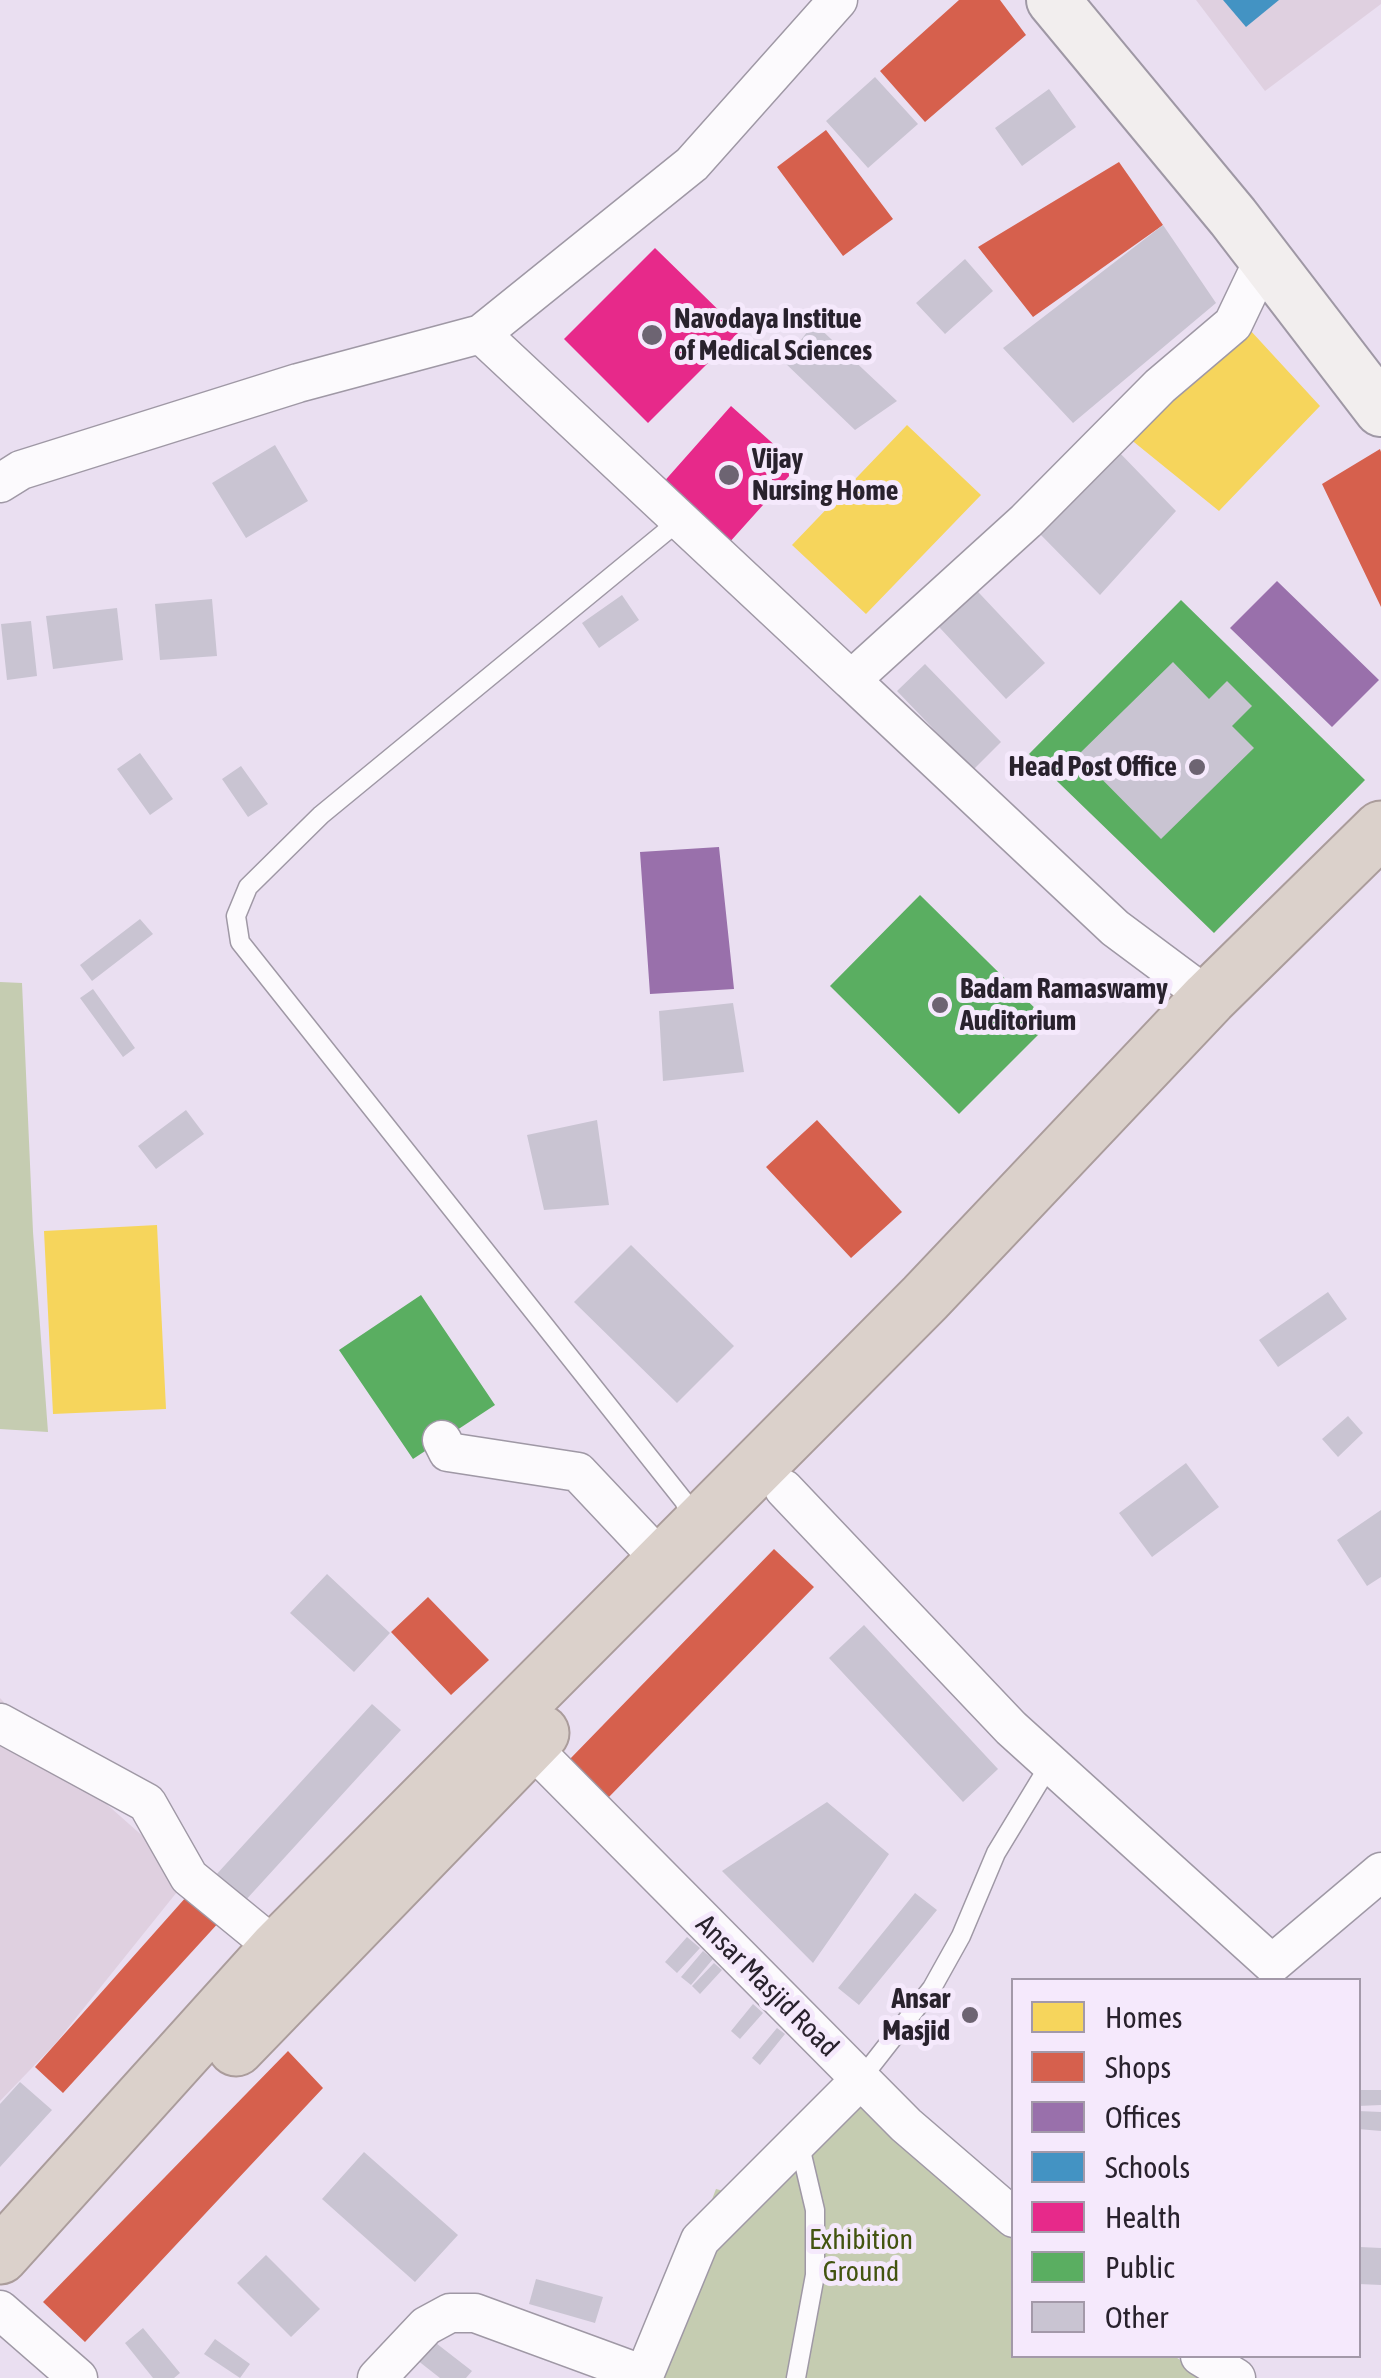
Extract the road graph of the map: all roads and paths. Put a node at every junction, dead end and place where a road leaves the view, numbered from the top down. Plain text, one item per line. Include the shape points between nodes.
1 (838, 0) edge
2 (1052, 0) edge
3 (1264, 258) junction
4 (481, 334) junction
5 (1381, 410) edge
6 (0, 483) edge
7 (680, 520) junction
8 (851, 680) junction
9 (1381, 829) edge
10 (1381, 872) edge
11 (1210, 998) junction
12 (442, 1440) dead end
13 (784, 1489) junction
14 (678, 1542) junction
15 (0, 1723) edge
16 (529, 1745) junction
17 (1050, 1764) junction
18 (1381, 1872) edge
19 (276, 1949) junction
20 (1270, 1972) edge
21 (860, 2080) junction
22 (799, 2141) junction
23 (1011, 2215) edge
24 (0, 2256) edge
25 (0, 2294) edge
26 (0, 2310) edge
27 (1203, 2358) edge
28 (644, 2376) edge
29 (78, 2378) edge
30 (377, 2378) edge
31 (796, 2378) edge
32 (1236, 2378) edge

1 - 4 street via 692,164
2 - 3 street
3 - 5 street
3 - 8 street via 1233,324
4 - 6 street via 20,470
4 - 7 street
7 - 8 street
7 - 14 lane via 321,815 248,887 236,916 240,942 684,1501
8 - 11 street via 1115,928
9 - 11 highway
10 - 13 highway
11 - 14 highway via 925,1298
12 - 14 street via 448,1452 578,1472
13 - 16 highway
13 - 17 street
14 - 19 highway
15 - 19 street via 147,1803 189,1876
16 - 21 street, Ansar Masjid Road
16 - 25 highway
17 - 20 street
17 - 21 lane via 996,1853 932,1988
18 - 20 street
19 - 24 highway
21 - 22 street
21 - 23 street, Ansar Masjid Road
22 - 28 street via 700,2240
22 - 31 lane via 815,2210 814,2275
26 - 29 street
27 - 32 street
28 - 30 street via 475,2313 450,2313 426,2326

